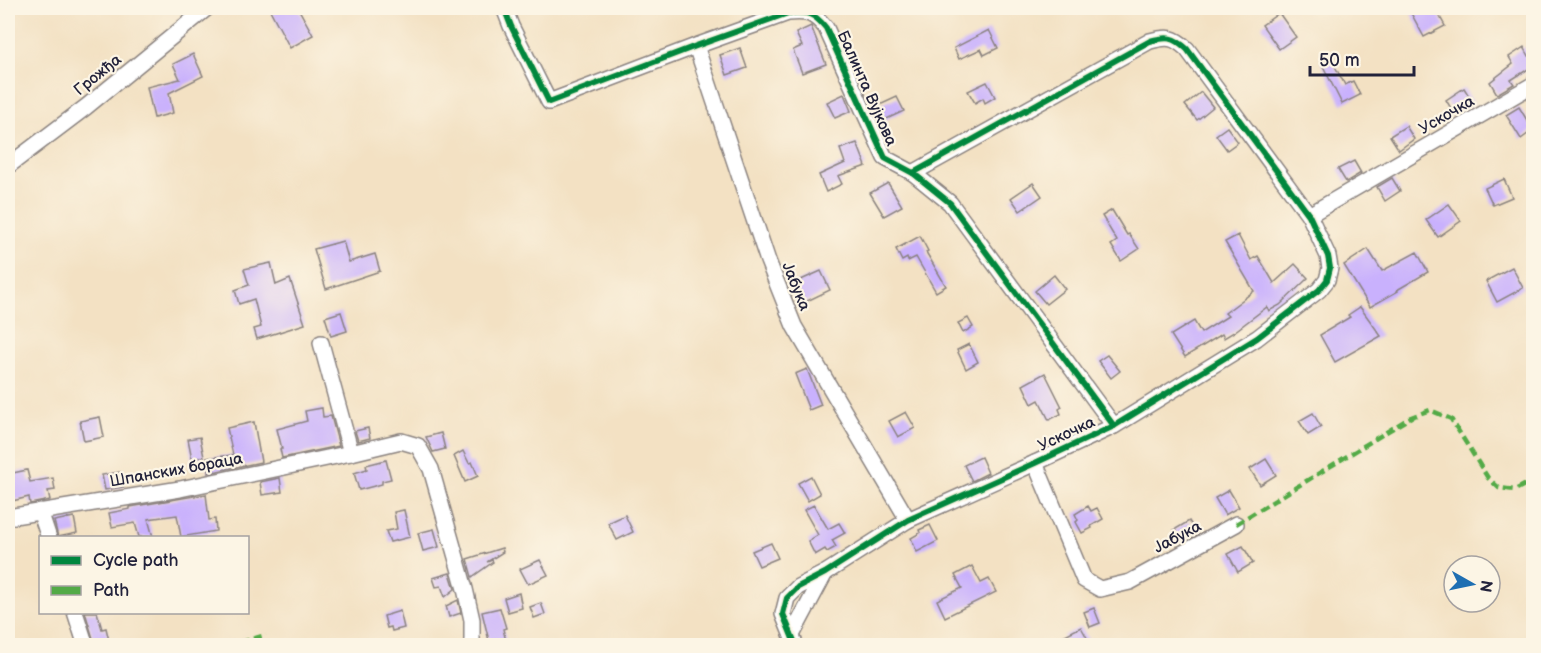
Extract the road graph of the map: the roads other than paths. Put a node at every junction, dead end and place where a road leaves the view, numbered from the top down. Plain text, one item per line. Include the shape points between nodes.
1 (207, 8) edge
2 (504, 8) edge
3 (696, 46) junction
4 (1533, 84) edge
5 (8, 166) edge
6 (913, 173) junction
7 (1309, 215) junction
8 (321, 343) dead end
9 (1114, 426) junction
10 (351, 453) junction
11 (1035, 463) junction
12 (40, 511) junction
13 (8, 517) edge
14 (908, 520) junction
15 (1236, 524) dead end
16 (49, 536) edge
17 (825, 573) junction
18 (76, 614) edge
19 (794, 640) edge
20 (86, 645) edge
21 (472, 645) edge

1 - 5 street, Грожђа
2 - 3 street, Балинта Вујкова via 549,102
3 - 6 street, Балинта Вујкова via 788,13 803,11 817,17 826,28 885,158
3 - 14 street, Јабука via 768,261 794,326
4 - 7 street, Ускочка
6 - 7 street via 1150,41 1164,37 1177,40 1187,49
6 - 9 street via 950,203
7 - 9 street, Ускочка via 1330,268 1319,290 1257,338
8 - 10 street
9 - 11 street, Ускочка
10 - 12 street, Шпанских бораца via 180,489
10 - 21 street, Шпанских бораца via 401,441 418,446 431,469 465,589 472,620
11 - 14 street, Ускочка
11 - 15 street, Јабука via 1084,580 1100,589 1130,582
12 - 13 street, Шпанских бораца
12 - 16 street
14 - 17 street, Ускочка
17 - 19 street
17 - 19 street, Ускочка via 798,587 787,598 783,614
18 - 20 street

